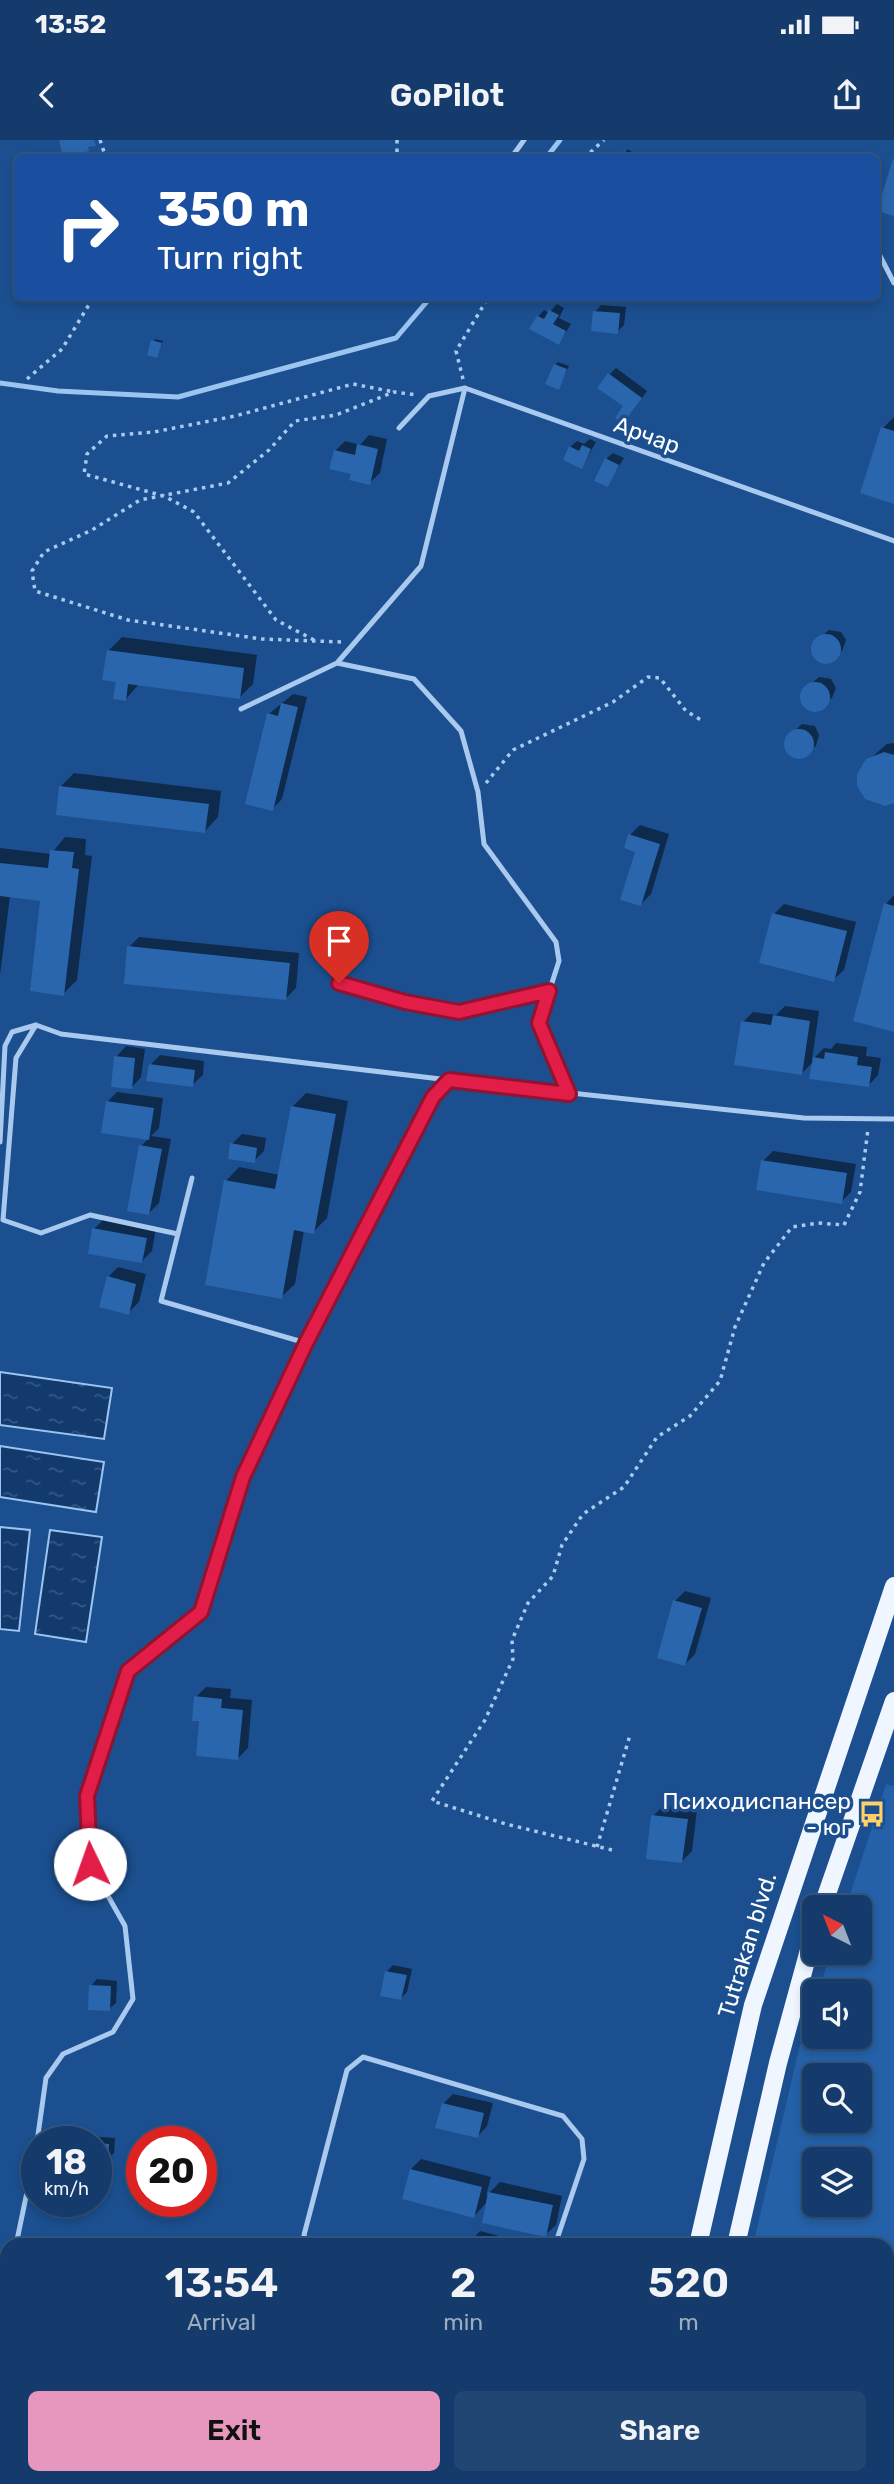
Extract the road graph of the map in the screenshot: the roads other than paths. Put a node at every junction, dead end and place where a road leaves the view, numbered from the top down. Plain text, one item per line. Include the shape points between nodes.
1 (880, 256) edge
2 (894, 283) edge
3 (465, 388) junction
4 (399, 428) dead end
5 (894, 541) edge
6 (337, 663) junction
7 (241, 709) dead end
8 (339, 983) dead end
9 (549, 991) junction
10 (36, 1025) junction
11 (449, 1080) junction
12 (569, 1094) junction
13 (894, 1119) edge
14 (0, 1142) edge
15 (192, 1178) dead end
16 (178, 1234) junction
17 (306, 1343) junction
18 (894, 1586) edge
19 (894, 1701) edge
20 (827, 1895) edge
21 (805, 1965) edge
22 (39, 2126) edge
23 (22, 2217) edge
24 (17, 2238) edge
25 (306, 2238) edge
26 (557, 2238) edge
27 (700, 2238) edge
28 (738, 2238) edge

1 - 2 lane
3 - 4 lane via 429,396
3 - 5 lane, Арчар
3 - 6 lane via 421,566
6 - 7 lane
6 - 9 lane via 414,679 461,731 478,792 484,845 556,942 559,961
8 - 9 lane via 459,1012
9 - 12 lane via 539,1023
10 - 11 lane via 61,1034
10 - 14 lane via 12,1032 5,1046
10 - 16 lane via 16,1058 3,1220 41,1233 90,1215
11 - 12 lane
11 - 17 lane via 433,1097
12 - 13 lane via 804,1118
15 - 16 lane
16 - 17 lane via 161,1301
17 - 22 lane via 243,1477 201,1612 128,1671 87,1796 90,1864 125,1926 133,1999 113,2032 63,2054 46,2078
18 - 27 main road, Tutrakan blvd. via 753,2005
19 - 20 main road
21 - 28 main road
23 - 24 lane
25 - 26 lane via 346,2070 363,2057 563,2116 582,2139 584,2159

